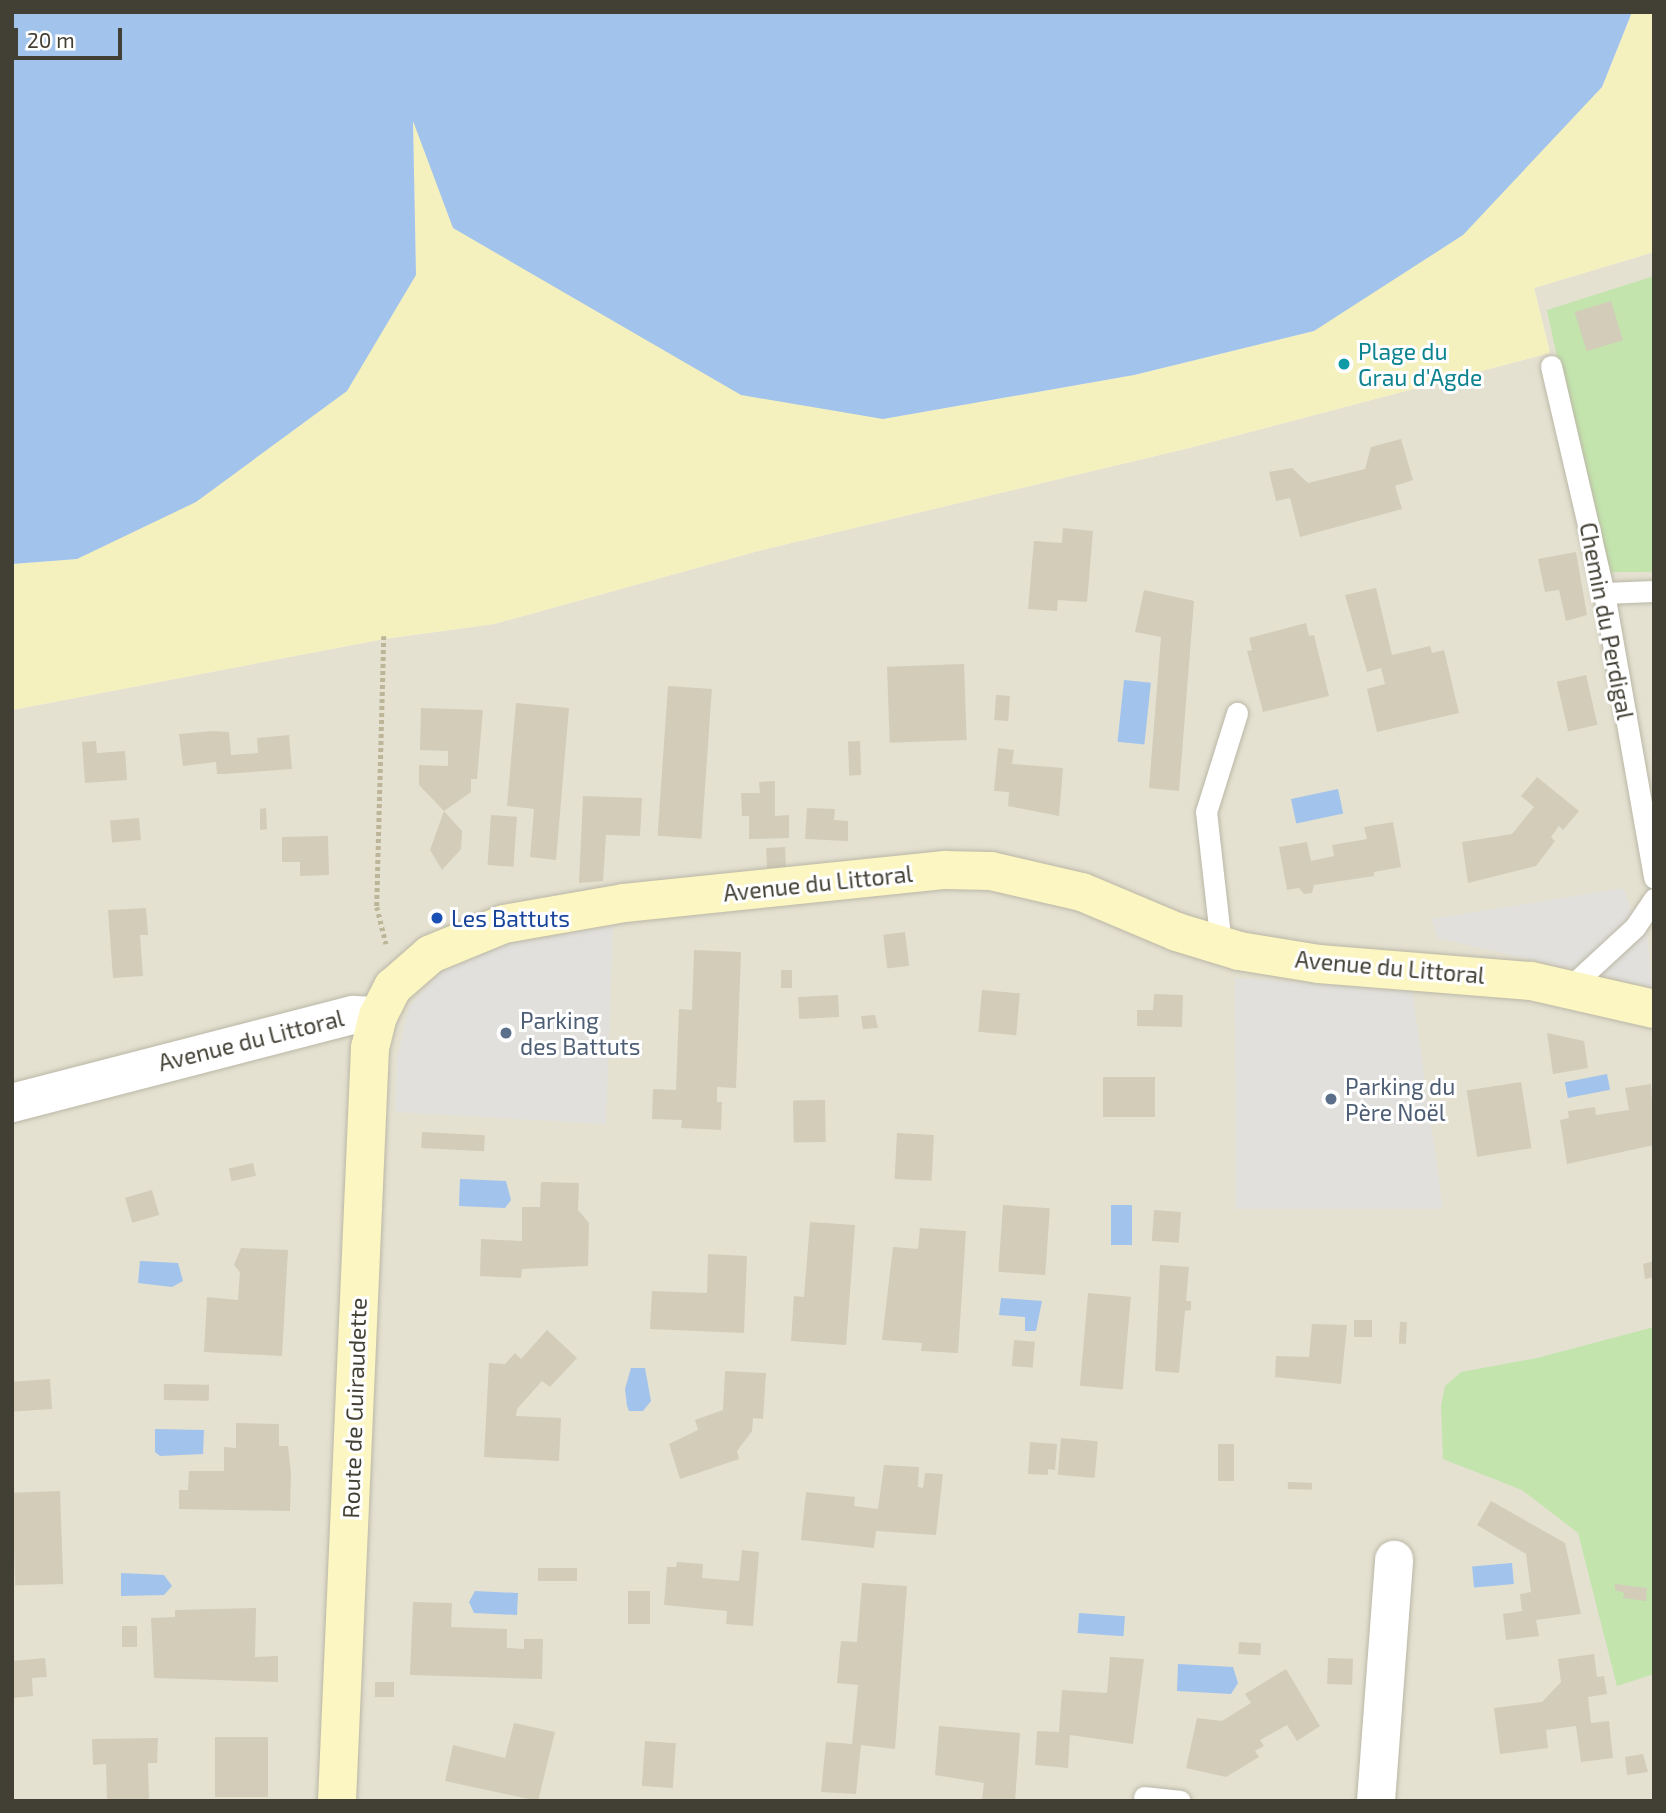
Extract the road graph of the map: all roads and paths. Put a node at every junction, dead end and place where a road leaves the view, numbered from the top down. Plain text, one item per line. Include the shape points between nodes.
1 (1552, 366) dead end
2 (1654, 591) edge
3 (1604, 593) junction
4 (384, 636) dead end
5 (1237, 713) dead end
6 (1654, 878) edge
7 (1654, 899) edge
8 (1221, 945) junction
9 (403, 976) junction
10 (1569, 988) junction
11 (1654, 1009) edge
12 (378, 1016) junction
13 (12, 1103) edge
14 (1394, 1560) dead end
15 (1144, 1797) dead end
16 (337, 1801) edge
17 (1180, 1801) edge
18 (1376, 1801) edge

1 - 3 lane, Chemin du Perdigal
2 - 3 lane
3 - 6 lane, Chemin du Perdigal
4 - 9 path via 377,907 385,943
5 - 8 lane via 1206,812
7 - 10 lane via 1635,926
8 - 9 street, Avenue du Littoral via 1038,878 991,870 945,870 624,903 504,924 464,937
8 - 10 street, Avenue du Littoral via 1326,974 1415,968
9 - 12 street, Avenue du Littoral
10 - 11 street, Avenue du Littoral
12 - 13 street, Avenue du Littoral via 353,1015
12 - 16 street, Route de Guiraudette via 370,1048
14 - 18 street
15 - 17 lane

